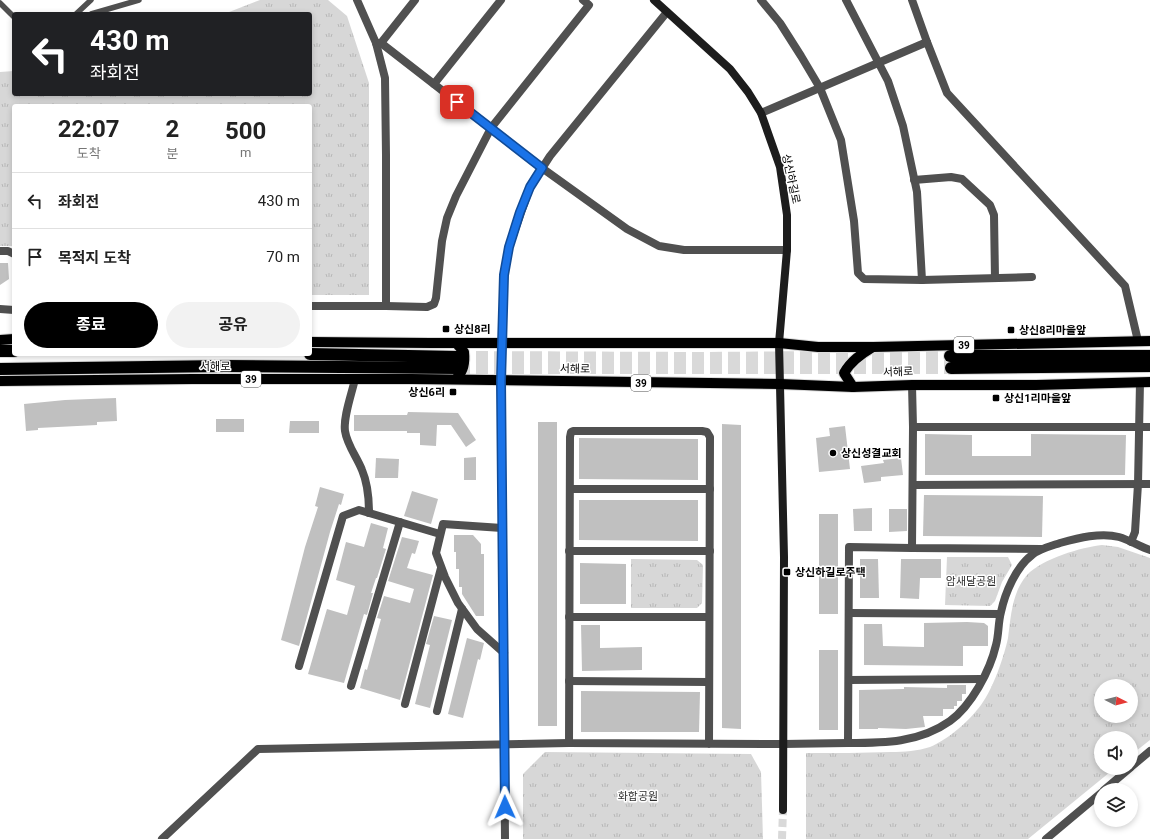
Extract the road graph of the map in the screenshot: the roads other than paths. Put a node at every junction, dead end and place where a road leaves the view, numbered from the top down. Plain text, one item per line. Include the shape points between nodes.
1 (91, 0) edge
2 (139, 0) edge
3 (357, 0) edge
4 (415, 0) edge
5 (501, 0) edge
6 (583, 0) edge
7 (654, 0) edge
8 (762, 0) edge
9 (846, 0) edge
10 (912, 0) edge
11 (0, 3) edge
12 (78, 12) edge
13 (98, 12) edge
14 (667, 12) junction
15 (12, 15) edge
16 (927, 42) junction
17 (378, 43) junction
18 (879, 62) junction
19 (434, 84) junction
20 (820, 88) junction
21 (761, 113) junction
22 (491, 128) junction
23 (542, 168) junction
24 (914, 180) junction
25 (787, 250) junction
26 (0, 251) edge
27 (12, 253) edge
28 (1032, 277) dead end
29 (995, 278) junction
30 (922, 280) junction
31 (312, 306) edge
32 (386, 306) junction
33 (0, 309) edge
34 (12, 310) edge
35 (12, 339) edge
36 (0, 340) edge
37 (1138, 341) junction
38 (1150, 341) edge
39 (312, 342) edge
40 (502, 342) junction
41 (456, 343) junction
42 (779, 343) junction
43 (873, 347) junction
44 (0, 351) edge
45 (12, 351) edge
46 (312, 354) edge
47 (1150, 356) edge
48 (1150, 366) edge
49 (0, 369) edge
50 (355, 379) junction
51 (453, 380) junction
52 (0, 381) edge
53 (501, 381) junction
54 (1145, 382) edge
55 (780, 384) junction
56 (912, 385) junction
57 (853, 387) junction
58 (913, 427) junction
59 (1140, 427) junction
60 (1150, 427) edge
61 (1138, 484) junction
62 (1150, 484) edge
63 (912, 485) junction
64 (570, 489) junction
65 (710, 489) junction
66 (369, 513) junction
67 (400, 522) junction
68 (502, 528) junction
69 (440, 534) junction
70 (1131, 542) junction
71 (912, 548) junction
72 (1043, 549) junction
73 (1150, 550) edge
74 (569, 551) junction
75 (710, 551) junction
76 (441, 568) junction
77 (462, 609) junction
78 (849, 614) junction
79 (1000, 614) junction
80 (569, 616) junction
81 (709, 617) junction
82 (504, 653) junction
83 (299, 666) dead end
84 (982, 679) junction
85 (849, 680) junction
86 (569, 681) junction
87 (709, 682) junction
88 (351, 686) dead end
89 (405, 704) dead end
90 (437, 711) dead end
91 (569, 743) junction
92 (848, 743) junction
93 (504, 744) junction
94 (709, 744) junction
95 (783, 744) junction
96 (1150, 752) edge
97 (1138, 762) edge
98 (1122, 775) edge
99 (1113, 783) edge
100 (1094, 799) edge
101 (783, 810) tunnel mouth
102 (162, 839) edge
103 (505, 839) edge
104 (1046, 839) edge

1 - 12 lane
2 - 13 lane
3 - 17 street
4 - 17 street
5 - 19 street
6 - 22 street via 588,5
7 - 14 street, 상신하길로
8 - 20 street via 784,29
9 - 18 street
10 - 16 street
11 - 15 lane
14 - 21 street, 상신하길로 via 730,69
14 - 23 street
16 - 18 street
16 - 37 street via 947,93 1125,286
17 - 19 street
17 - 32 street via 384,78
18 - 20 street
18 - 24 street via 903,126
19 - 22 street
20 - 21 street
20 - 30 street via 842,140 854,221 858,274 864,279
21 - 25 street, 상신하길로 via 780,166 787,215
22 - 23 street
22 - 32 street via 447,218 436,301 427,307
23 - 25 street via 627,229 659,246 684,250
23 - 40 street via 530,187 509,247 504,275
24 - 29 street via 951,177 962,179 990,205 994,215
24 - 30 street via 917,192
25 - 42 street, 상신하길로
26 - 27 street
28 - 29 street
29 - 30 street
31 - 32 street
33 - 34 street
35 - 36 main road
37 - 38 main road, 39
37 - 43 main road, 39
39 - 41 main road, 39
40 - 41 main road, 39
40 - 42 main road, 39
40 - 53 street
41 - 51 main road via 464,352 465,361 461,373
42 - 43 main road, 39
42 - 55 street, 상신하길로
43 - 57 main road via 850,364 844,373
44 - 45 highway
46 - 49 highway, 서해로 / 39 via 458,362
47 - 48 highway, 39 via 951,362
50 - 51 main road, 서해로 / 39
50 - 52 main road, 서해로 / 39
50 - 66 street via 345,431 367,484
51 - 53 main road, 서해로 / 39
53 - 55 main road, 서해로 / 39
53 - 68 street
54 - 56 main road, 서해로 / 39
54 - 59 street
55 - 57 main road, 서해로 / 39
55 - 95 street, 상신하길로 via 784,557
56 - 57 main road, 서해로 / 39
56 - 58 street
58 - 59 street
58 - 63 street
59 - 60 street
59 - 61 street
61 - 62 street
61 - 63 street
61 - 70 street
63 - 71 street
64 - 65 street
64 - 65 street via 570,434 576,430 704,431 710,440
64 - 74 street
65 - 75 street
66 - 67 street
66 - 83 street via 359,510 343,516
67 - 69 street
67 - 88 street
68 - 69 street via 443,524
68 - 82 street
69 - 76 street via 436,553
70 - 72 street via 1119,537 1102,536
70 - 73 street
71 - 72 street
71 - 78 street via 849,547
72 - 79 street via 1032,555 1012,581
74 - 75 street
74 - 80 street
75 - 81 street
76 - 77 street
76 - 89 street
77 - 82 street via 477,629
77 - 90 street
78 - 79 street
78 - 85 street
79 - 84 street via 996,646
80 - 81 street
80 - 86 street
81 - 87 street
82 - 93 street
84 - 85 street
84 - 92 street via 963,709 933,731 917,738 882,744
85 - 92 street
86 - 87 street
86 - 91 street
87 - 94 street
91 - 93 street
91 - 94 street
92 - 95 street
93 - 102 street via 258,749
93 - 103 street
94 - 95 street
95 - 101 street, 상신하길로
96 - 97 street
98 - 99 street
100 - 104 street

